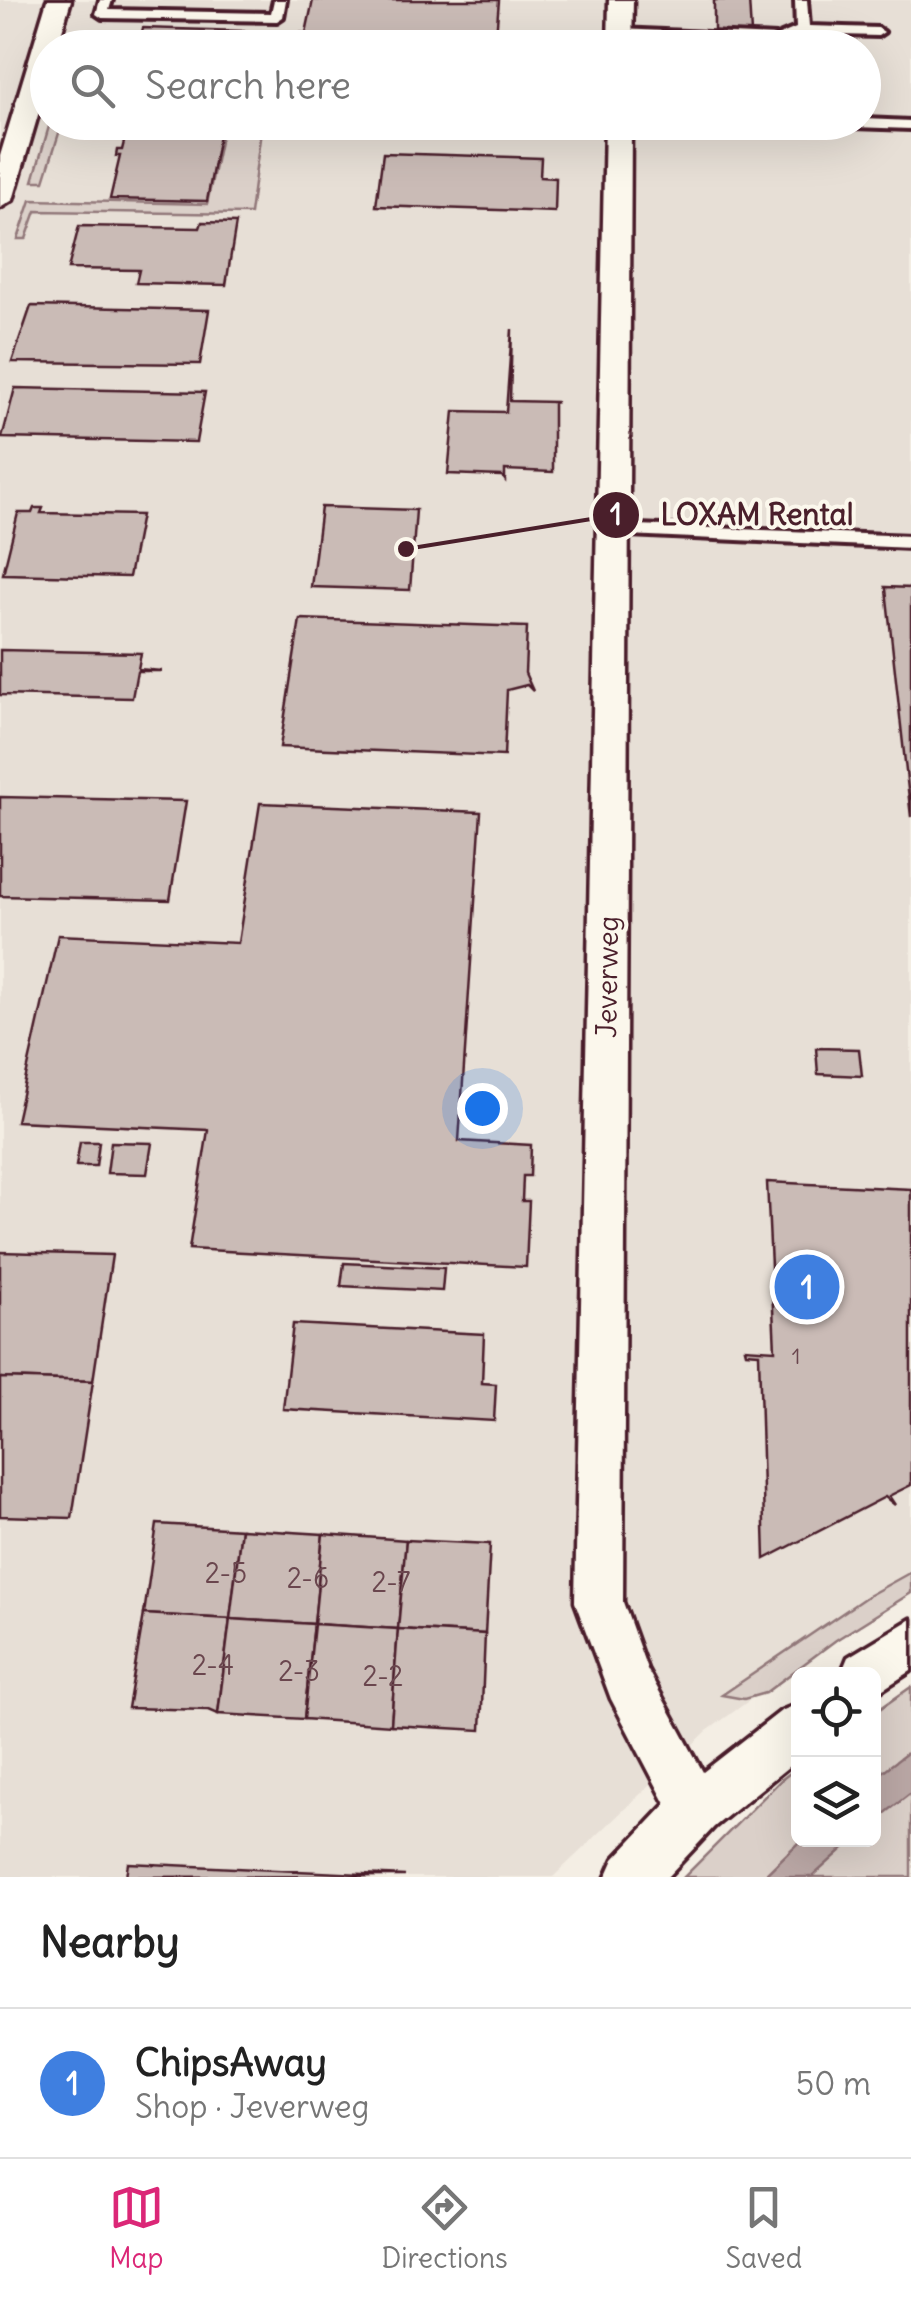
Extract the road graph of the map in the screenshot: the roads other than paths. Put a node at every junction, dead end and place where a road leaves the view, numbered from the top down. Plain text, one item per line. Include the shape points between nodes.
1 (60, 0) edge
2 (106, 0) edge
3 (194, 0) edge
4 (280, 0) edge
5 (621, 0) edge
6 (802, 0) edge
7 (190, 15) junction
8 (51, 30) edge
9 (620, 30) edge
10 (803, 30) edge
11 (30, 100) edge
12 (881, 124) edge
13 (911, 125) edge
14 (618, 140) edge
15 (0, 200) edge
16 (613, 530) junction
17 (911, 542) edge
18 (911, 1642) edge
19 (876, 1667) edge
20 (791, 1734) edge
21 (696, 1809) junction
22 (632, 1877) edge

1 - 8 street
2 - 7 lane via 102,14
3 - 7 lane
4 - 7 lane via 277,16
5 - 9 street
6 - 10 lane
11 - 15 street
12 - 13 lane
14 - 16 street, Jeverweg
16 - 17 lane
16 - 21 street, Jeverweg via 599,1602 628,1682
18 - 19 street
20 - 21 street
21 - 22 street

